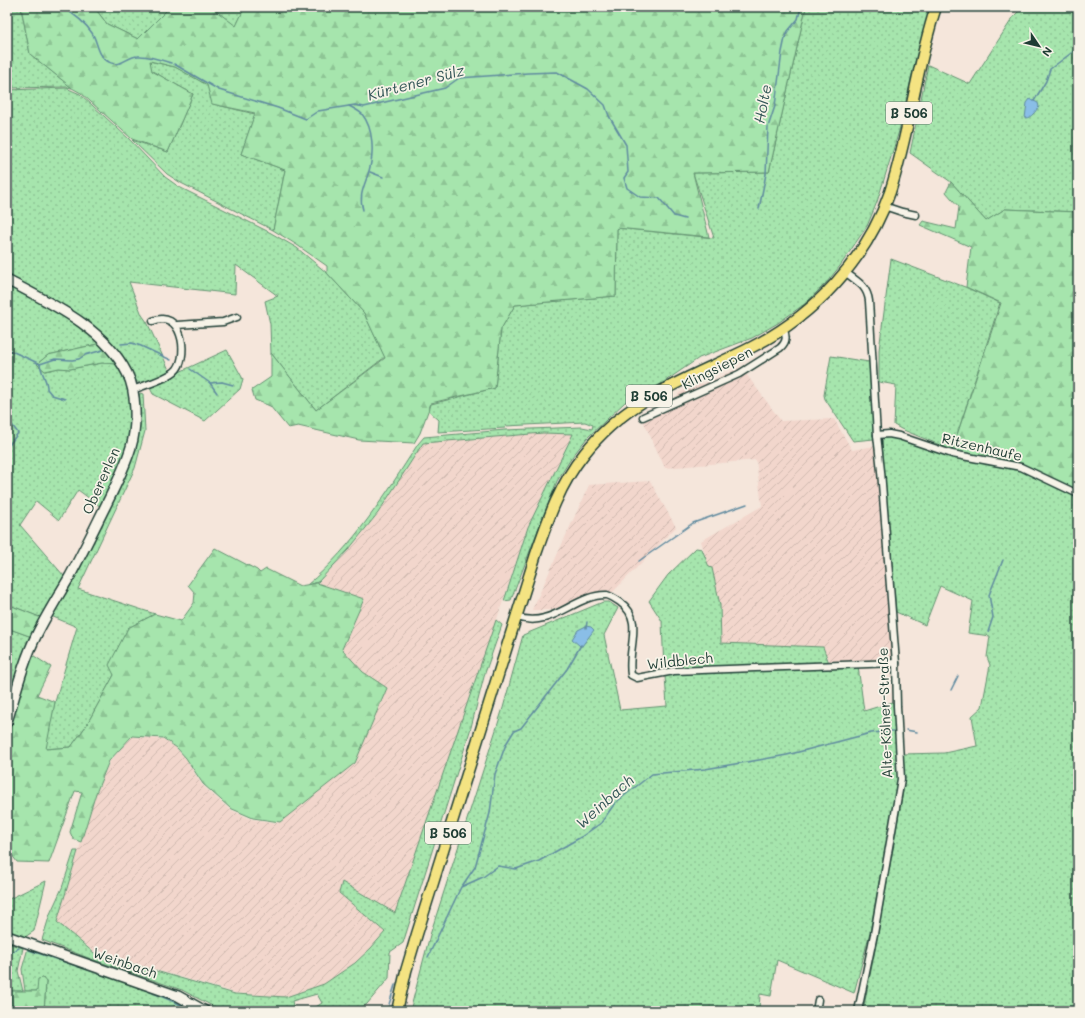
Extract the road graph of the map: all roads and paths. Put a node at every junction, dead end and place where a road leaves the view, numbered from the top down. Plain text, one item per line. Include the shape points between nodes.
1 (936, 7) edge
2 (884, 206) junction
3 (916, 215) dead end
4 (845, 272) junction
5 (7, 280) edge
6 (237, 317) dead end
7 (153, 321) dead end
8 (177, 325) junction
9 (784, 329) junction
10 (132, 390) junction
11 (644, 417) dead end
12 (877, 435) junction
13 (1078, 494) edge
14 (516, 617) junction
15 (896, 663) junction
16 (7, 722) edge
17 (7, 936) edge
18 (818, 1000) dead end
19 (206, 1011) edge
20 (397, 1011) edge
21 (816, 1011) edge
22 (858, 1011) edge

1 - 2 main road, B 506 via 921,59 897,166
2 - 3 street
2 - 4 main road, B 506 via 873,229
4 - 9 main road, B 506 via 812,307
4 - 12 street via 865,288 870,301
5 - 10 main road, Obererlen via 73,317 95,334 115,354 128,374
6 - 8 street via 223,322
7 - 8 street via 159,318 167,319
8 - 10 street via 182,355 177,368 171,375
9 - 11 street, Klingsiepen via 785,344 739,374
9 - 14 main road, B 506 via 642,400 594,442 571,472 557,498
10 - 16 main road, Obererlen via 135,424 132,446 123,471 30,650
12 - 13 street, Ritzenhaufe via 899,436 952,454 1021,467
12 - 15 street, Alte-Kölner-Straße
14 - 15 street, Wildblech via 528,620 546,618 590,598 608,595 616,599 630,613 633,622 629,666 630,675 637,678 674,671
14 - 20 main road, B 506 via 417,934
15 - 22 street, Alte-Kölner-Straße via 901,779
17 - 19 main road, Weinbach via 178,996
18 - 21 street

